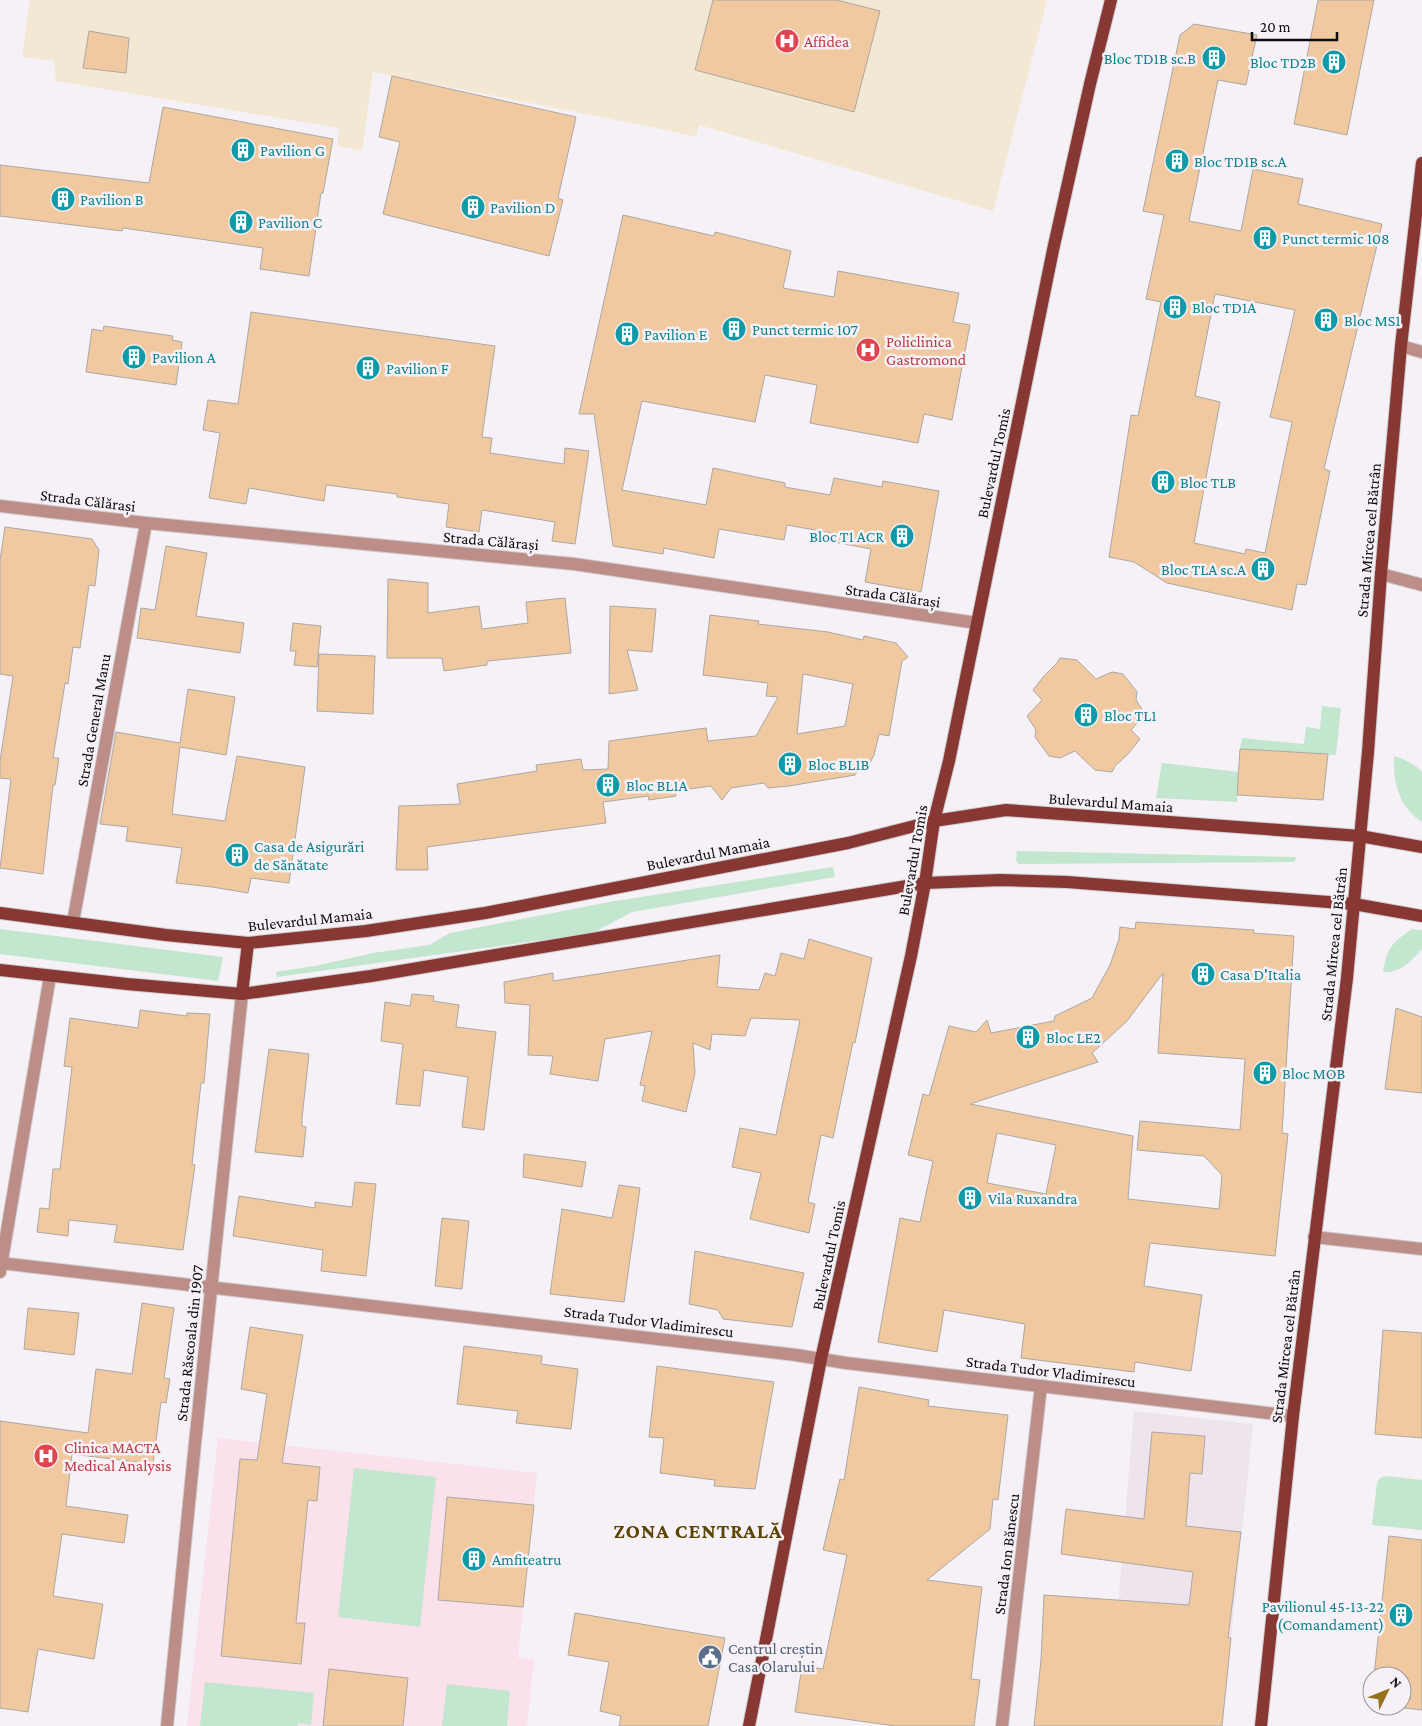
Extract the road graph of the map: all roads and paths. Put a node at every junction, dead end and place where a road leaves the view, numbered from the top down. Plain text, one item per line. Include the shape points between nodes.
1 (1111, 0) edge
2 (1422, 163) edge
3 (1401, 346) junction
4 (1422, 352) edge
5 (0, 506) edge
6 (146, 523) junction
7 (1381, 574) junction
8 (1422, 585) edge
9 (977, 623) junction
10 (934, 821) junction
11 (1360, 836) junction
12 (1422, 846) edge
13 (925, 883) junction
14 (1354, 904) junction
15 (0, 913) edge
16 (1422, 916) edge
17 (73, 922) junction
18 (248, 943) junction
19 (0, 970) edge
20 (50, 976) junction
21 (242, 994) junction
22 (1314, 1237) junction
23 (1422, 1249) edge
24 (1, 1266) edge
25 (212, 1288) junction
26 (821, 1359) junction
27 (1041, 1386) junction
28 (1293, 1416) junction
29 (167, 1726) edge
30 (748, 1726) edge
31 (1002, 1726) edge
32 (1261, 1726) edge

1 - 9 main road, Bulevardul Tomis via 1053,250
2 - 3 main road, Strada Mircea cel Bătrân
3 - 4 street
3 - 7 main road, Strada Mircea cel Bătrân
5 - 6 street, Strada Călărași
6 - 9 street, Strada Călărași via 574,564
6 - 17 street, Strada General Manu
7 - 8 street
7 - 11 main road, Strada Mircea cel Bătrân
9 - 10 main road, Bulevardul Tomis
10 - 11 main road, Bulevardul Mamaia via 1006,810
10 - 13 main road, Bulevardul Tomis
10 - 18 main road, Bulevardul Mamaia via 848,843 485,913 366,931
11 - 12 main road, Bulevardul Mamaia
11 - 14 main road, Strada Mircea cel Bătrân
13 - 14 main road via 1067,882
13 - 21 main road via 381,974
13 - 26 main road, Bulevardul Tomis
14 - 16 main road
14 - 22 main road, Strada Mircea cel Bătrân
15 - 17 main road, Bulevardul Mamaia
17 - 18 main road, Bulevardul Mamaia
18 - 21 main road
19 - 20 main road
20 - 21 main road
20 - 24 street
21 - 25 street, Strada Răscoala din 1907
22 - 23 street
22 - 28 main road, Strada Mircea cel Bătrân
24 - 25 street, Strada Tudor Vladimirescu
25 - 26 street, Strada Tudor Vladimirescu
25 - 29 street, Strada Răscoala din 1907
26 - 27 street, Strada Tudor Vladimirescu
26 - 30 main road, Bulevardul Tomis
27 - 28 street, Strada Tudor Vladimirescu
27 - 31 street, Strada Ion Bănescu
28 - 32 main road, Strada Mircea cel Bătrân

